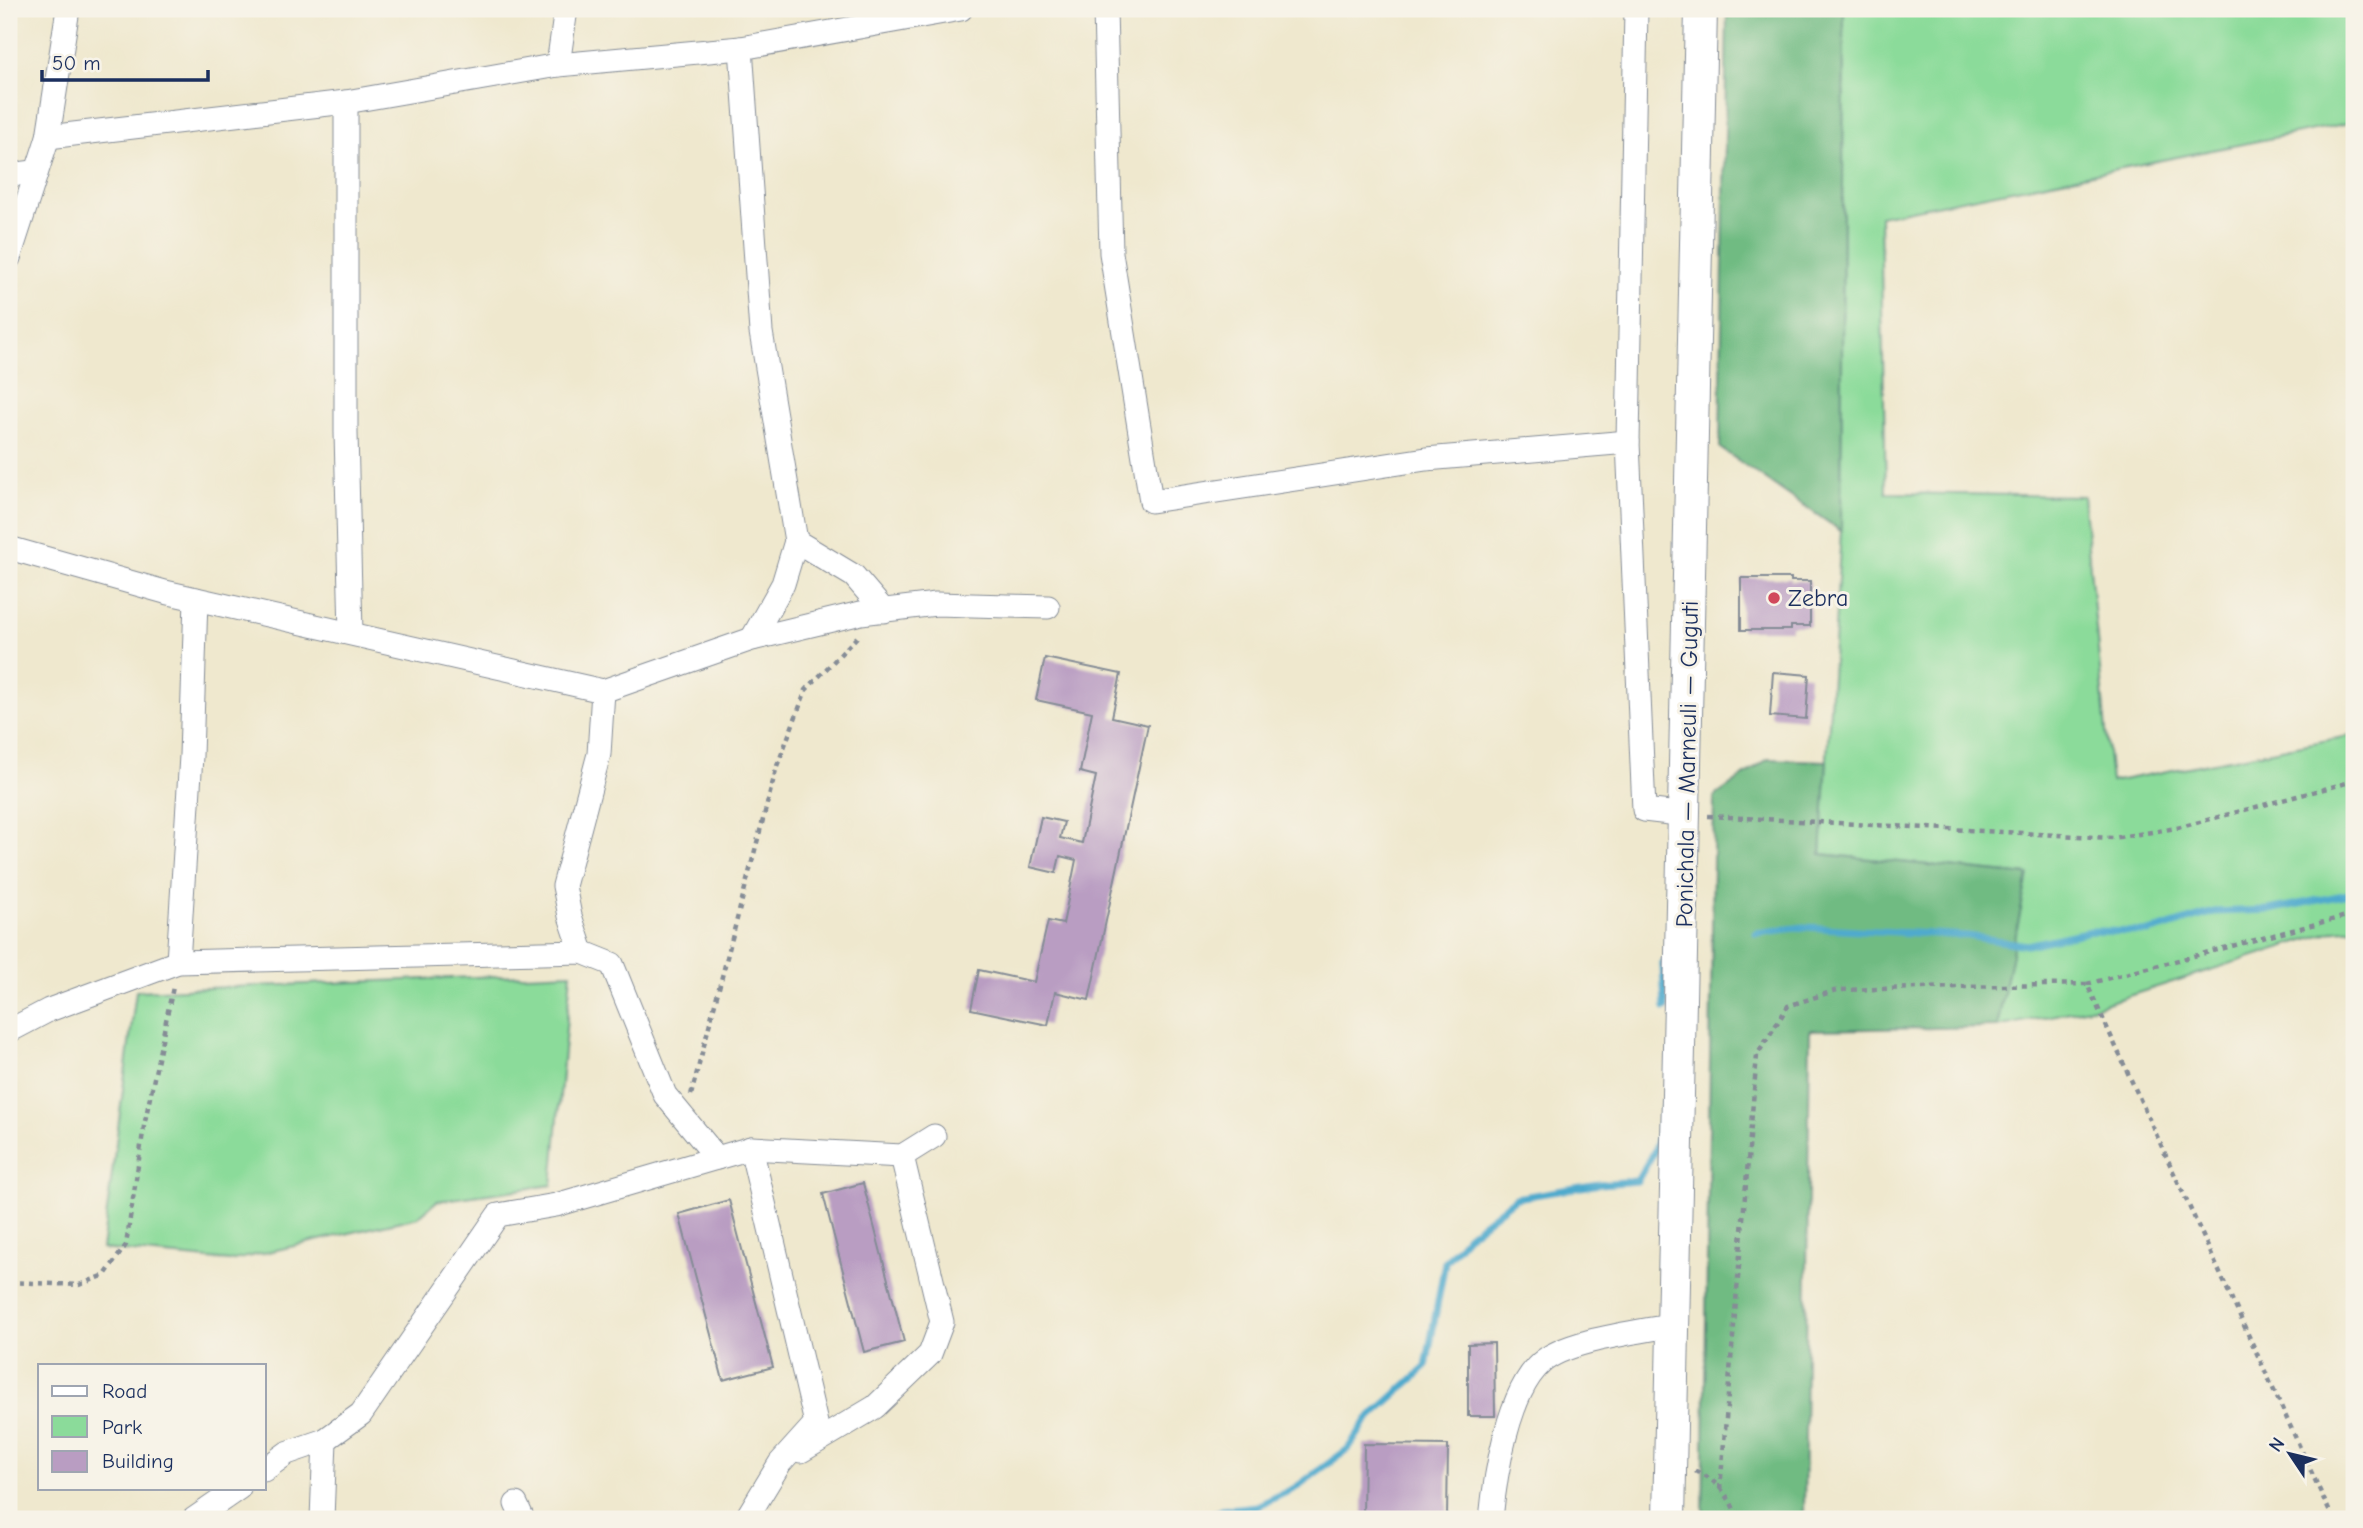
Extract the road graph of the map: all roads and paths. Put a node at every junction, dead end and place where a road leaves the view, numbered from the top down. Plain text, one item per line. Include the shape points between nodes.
1 (68, 9) edge
2 (566, 9) edge
3 (961, 9) edge
4 (1105, 9) edge
5 (1636, 9) edge
6 (1702, 9) edge
7 (913, 13) edge
8 (741, 48) junction
9 (558, 65) junction
10 (346, 102) junction
11 (48, 137) junction
12 (34, 172) junction
13 (9, 175) edge
14 (9, 258) edge
15 (1628, 442) junction
16 (796, 541) junction
17 (9, 548) edge
18 (196, 599) junction
19 (1048, 607) dead end
20 (884, 611) junction
21 (351, 633) junction
22 (752, 639) junction
23 (603, 691) junction
24 (2354, 781) edge
25 (1686, 815) junction
26 (2354, 914) edge
27 (582, 952) junction
28 (178, 962) junction
29 (2087, 984) junction
30 (9, 1031) edge
31 (685, 1119) junction
32 (934, 1136) dead end
33 (751, 1148) junction
34 (902, 1156) junction
35 (717, 1158) junction
36 (9, 1282) edge
37 (1674, 1325) junction
38 (325, 1440) junction
39 (780, 1463) junction
40 (1671, 1464) junction
41 (266, 1469) edge
42 (1720, 1489) junction
43 (236, 1490) edge
44 (194, 1519) edge
45 (322, 1519) edge
46 (746, 1519) edge
47 (1491, 1519) edge
48 (1669, 1519) edge
49 (1737, 1519) edge
50 (2333, 1519) edge

1 - 11 street
2 - 9 street
3 - 7 street
4 - 15 street via 1111,253 1152,501 1426,459
5 - 15 street
6 - 25 highway, Ponichala — Marneuli — Guguti
7 - 8 street
8 - 9 street
8 - 16 street via 761,332
9 - 10 street
10 - 11 street
10 - 21 street
11 - 12 street
12 - 13 street
12 - 14 street
15 - 25 street via 1644,810
16 - 20 street via 855,576
16 - 22 street via 783,584
17 - 18 street
18 - 21 street
18 - 28 street
19 - 20 street via 936,604
20 - 22 street
20 - 31 path via 806,690 777,766
21 - 23 street
22 - 23 street
23 - 27 street via 599,754 564,886
24 - 25 path via 2177,828 2113,838
25 - 37 highway, Ponichala — Marneuli — Guguti
26 - 29 path
27 - 28 street
27 - 31 street via 612,964 665,1095
28 - 30 street via 49,1010
28 - 36 path via 144,1126 126,1245 106,1275 79,1286
29 - 42 path via 1837,990 1788,1006 1757,1055
29 - 50 path
31 - 35 street
32 - 34 street
33 - 34 street
33 - 35 street
33 - 39 street via 816,1423
34 - 39 street via 942,1322 930,1354 875,1406
35 - 38 street via 556,1205 498,1215 361,1415
37 - 40 highway, Ponichala — Marneuli — Guguti
37 - 47 street via 1580,1344 1541,1363 1520,1393 1495,1482
38 - 41 street via 287,1453
38 - 45 street
39 - 46 street
40 - 42 path via 1710,1475
40 - 48 highway, Ponichala — Marneuli — Guguti
42 - 49 path
43 - 44 street

